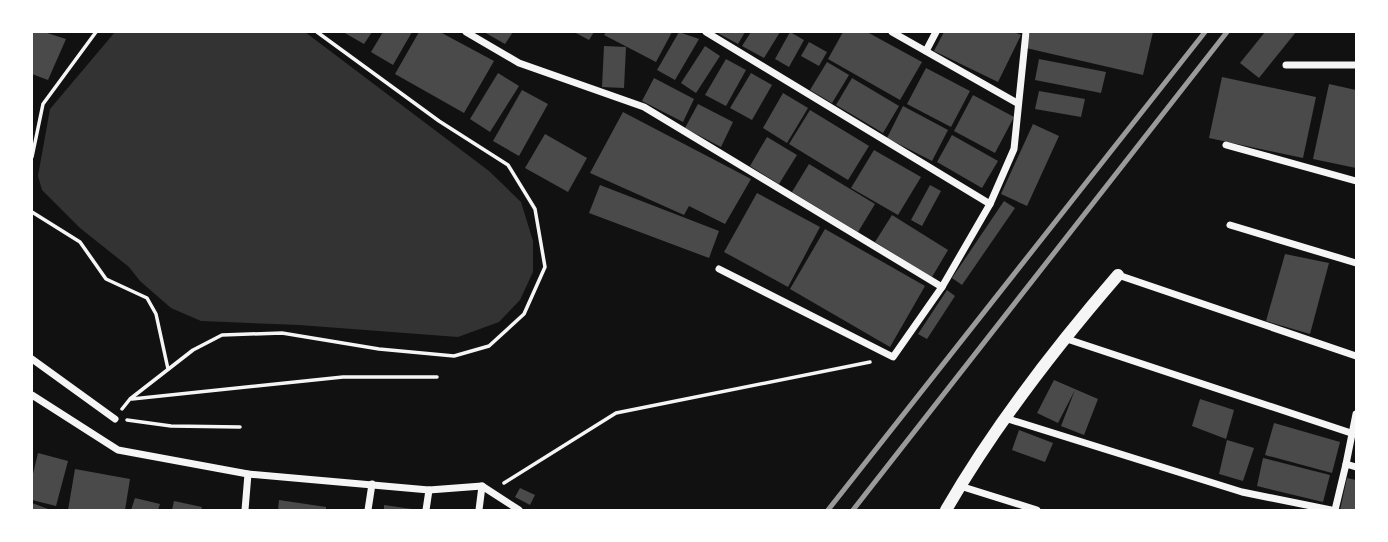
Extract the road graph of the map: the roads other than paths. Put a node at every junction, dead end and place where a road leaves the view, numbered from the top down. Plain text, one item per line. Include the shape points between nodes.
1 (466, 32) edge
2 (706, 32) edge
3 (892, 32) edge
4 (936, 32) edge
5 (1026, 32) edge
6 (926, 51) junction
7 (1286, 65) dead end
8 (1356, 65) edge
9 (1017, 103) junction
10 (1226, 145) dead end
11 (1356, 181) edge
12 (990, 204) junction
13 (1230, 225) dead end
14 (1356, 263) edge
15 (719, 269) dead end
16 (1118, 275) joint
17 (942, 287) junction
18 (1064, 338) junction
19 (1356, 356) edge
20 (32, 359) edge
21 (32, 395) edge
22 (1356, 414) edge
23 (1004, 417) junction
24 (115, 419) road end
25 (1351, 433) junction
26 (1346, 464) junction
27 (1356, 467) edge
28 (248, 474) junction
29 (372, 484) junction
30 (482, 486) junction
31 (960, 486) junction
32 (429, 490) junction
33 (245, 510) edge
34 (368, 510) edge
35 (426, 510) edge
36 (479, 510) edge
37 (519, 510) edge
38 (946, 510) edge
39 (1037, 510) edge
40 (1333, 510) edge

1 - 17 street via 519,63 644,107
2 - 12 street
3 - 6 street
4 - 6 street
5 - 9 street
6 - 9 street
7 - 8 street
9 - 12 street via 1014,149
10 - 11 street
12 - 17 street
13 - 14 street
15 - 17 street via 892,357
16 - 18 street
16 - 19 street
18 - 23 street
18 - 25 street
20 - 24 street
21 - 28 street via 118,450
22 - 25 street
23 - 31 street
23 - 40 street via 1242,492
25 - 26 street
26 - 27 street
26 - 40 street
28 - 29 street
28 - 33 street
29 - 32 street
29 - 34 street
30 - 32 street
30 - 36 street
30 - 37 street
31 - 38 street
31 - 39 street
32 - 35 street

